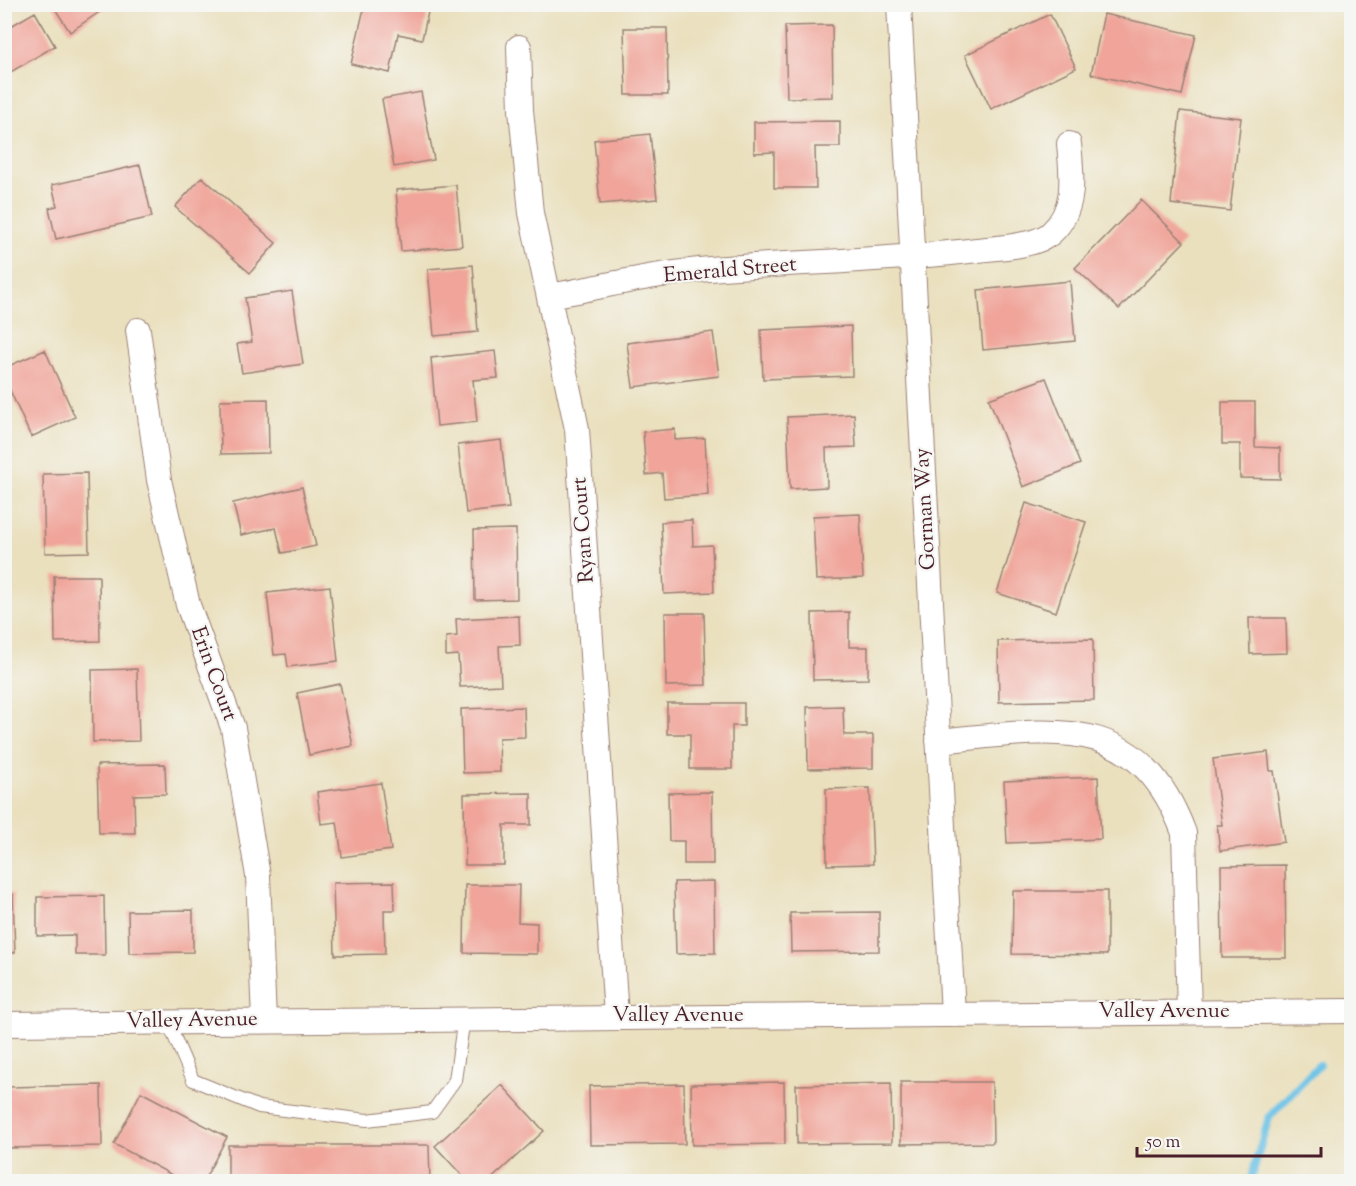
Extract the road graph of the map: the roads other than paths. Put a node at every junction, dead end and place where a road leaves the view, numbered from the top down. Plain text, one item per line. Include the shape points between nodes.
1 (899, 4) edge
2 (519, 47) dead end
3 (1069, 144) dead end
4 (913, 258) junction
5 (549, 296) junction
6 (138, 330) dead end
7 (938, 741) junction
8 (1352, 1011) edge
9 (1189, 1012) junction
10 (953, 1014) junction
11 (616, 1016) junction
12 (464, 1018) junction
13 (264, 1020) junction
14 (168, 1022) junction
15 (4, 1024) edge

1 - 4 street, Gorman Way
2 - 5 street, Ryan Court via 531,213
3 - 4 street, Emerald Street via 1072,185 1068,211 1051,233 1040,240 1009,246
4 - 5 street, Emerald Street via 708,269
4 - 7 street, Gorman Way
5 - 11 street, Ryan Court via 577,429
6 - 13 street, Erin Court via 159,480 188,605 232,728 258,876
7 - 9 street via 1028,733 1087,735 1124,748 1158,780 1184,833
7 - 10 street, Gorman Way
8 - 9 street, Valley Avenue
9 - 10 street, Valley Avenue
10 - 11 street, Valley Avenue
11 - 12 street, Valley Avenue
12 - 13 street, Valley Avenue
12 - 14 lane via 454,1080 432,1112 367,1120 259,1107 193,1080
13 - 14 street, Valley Avenue
14 - 15 street, Valley Avenue

